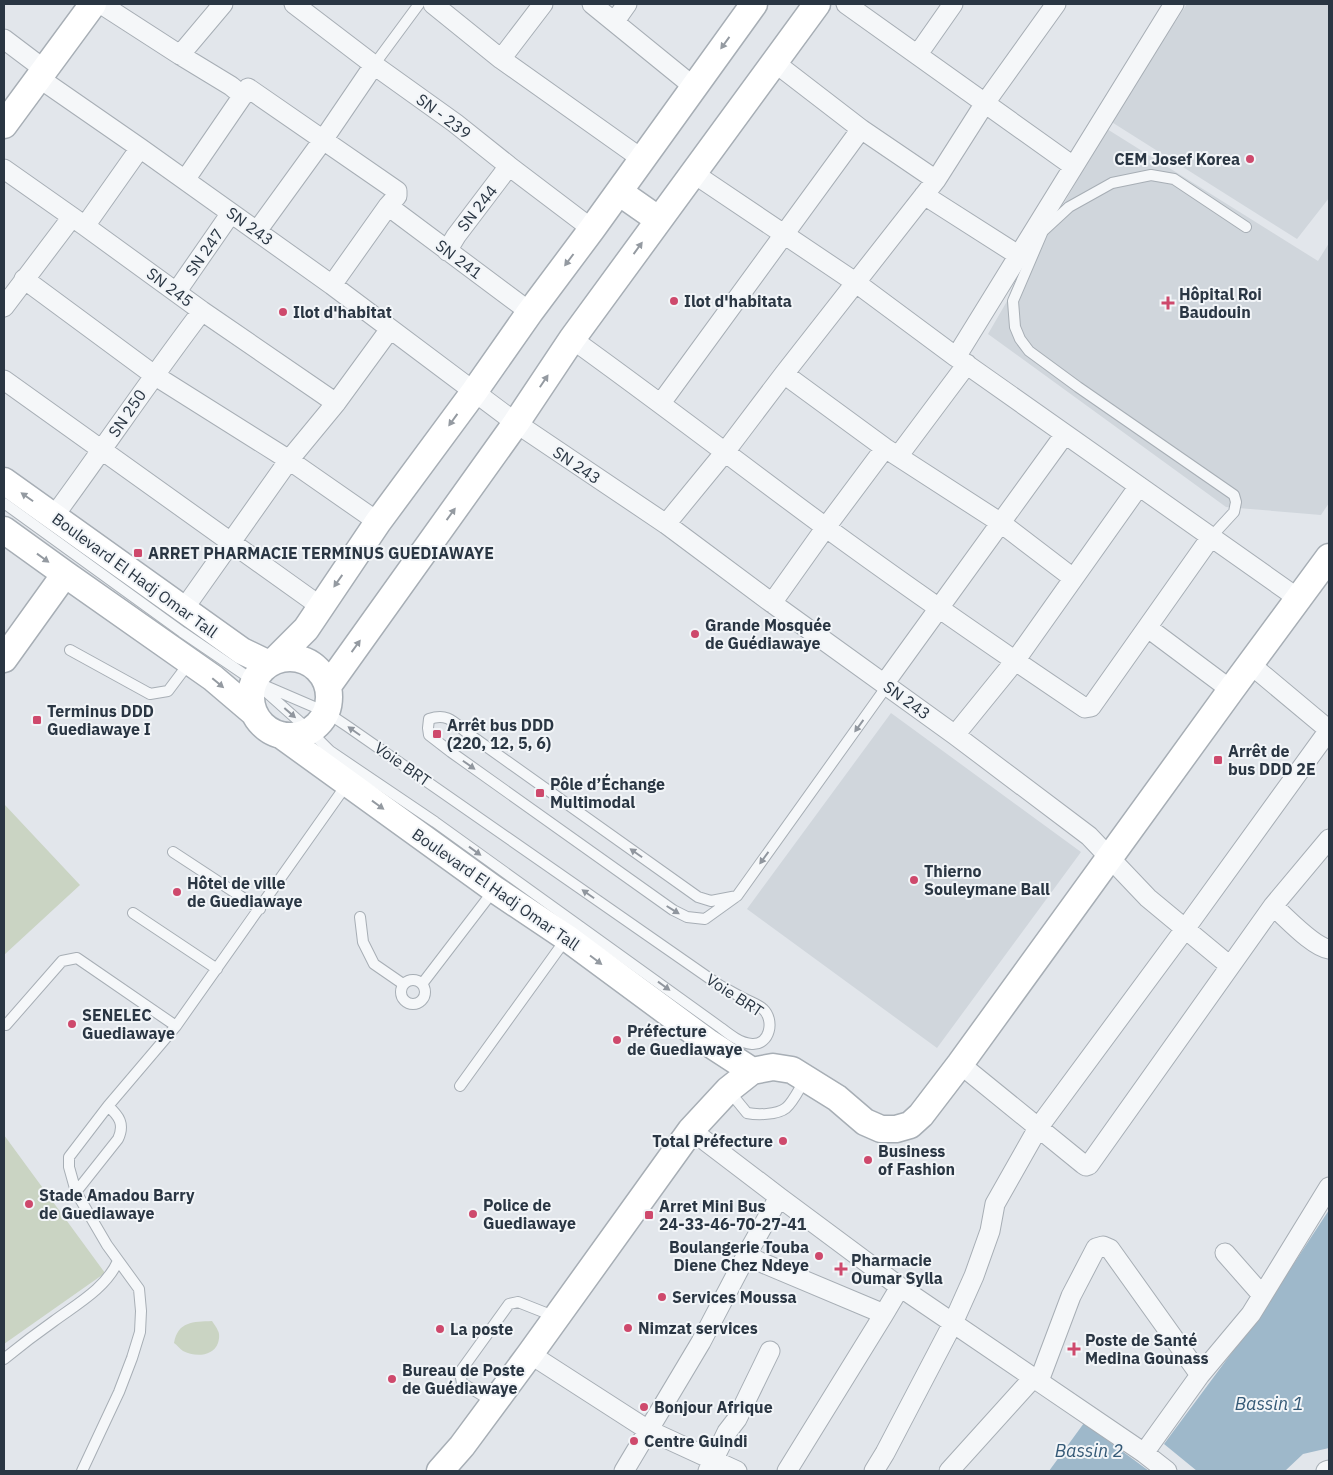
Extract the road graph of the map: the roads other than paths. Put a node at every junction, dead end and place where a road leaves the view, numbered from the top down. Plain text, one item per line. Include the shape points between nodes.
1 (93, 4) edge
2 (101, 4) edge
3 (223, 4) edge
4 (294, 4) edge
5 (419, 4) edge
6 (433, 4) edge
7 (543, 4) edge
8 (592, 4) edge
9 (627, 4) edge
10 (754, 4) edge
11 (816, 4) edge
12 (846, 4) edge
13 (953, 4) edge
14 (1056, 4) edge
15 (1174, 4) edge
16 (615, 21) junction
17 (4, 39) edge
18 (918, 54) junction
19 (180, 55) junction
20 (501, 59) junction
21 (774, 62) junction
22 (374, 65) junction
23 (42, 74) junction
24 (694, 87) junction
25 (243, 96) junction
26 (985, 103) junction
27 (4, 125) edge
28 (860, 128) junction
29 (323, 140) junction
30 (140, 148) junction
31 (642, 159) junction
32 (509, 166) junction
33 (1073, 166) junction
34 (4, 170) edge
35 (693, 173) junction
36 (185, 180) junction
37 (936, 180) junction
38 (619, 192) junction
39 (924, 195) junction
40 (388, 206) junction
41 (231, 213) junction
42 (659, 220) junction
43 (79, 222) junction
44 (1246, 227) dead end
45 (592, 229) junction
46 (256, 231) junction
47 (783, 234) junction
48 (447, 251) junction
49 (1018, 255) junction
50 (24, 279) junction
51 (855, 282) junction
52 (332, 285) junction
53 (176, 291) junction
54 (4, 307) edge
55 (202, 311) junction
56 (530, 312) junction
57 (390, 329) junction
58 (572, 339) junction
59 (962, 360) junction
60 (784, 374) junction
61 (154, 375) junction
62 (4, 380) edge
63 (474, 392) junction
64 (336, 403) junction
65 (661, 403) junction
66 (516, 423) junction
67 (1066, 434) junction
68 (102, 450) junction
69 (725, 452) junction
70 (892, 452) junction
71 (289, 460) junction
72 (4, 481) edge
73 (1139, 486) junction
74 (4, 503) edge
75 (54, 516) junction
76 (378, 522) junction
77 (1001, 523) junction
78 (666, 524) junction
79 (826, 527) junction
80 (4, 530) edge
81 (1211, 537) junction
82 (231, 542) junction
83 (1329, 557) edge
84 (65, 574) junction
85 (1073, 578) junction
86 (1299, 598) junction
87 (772, 603) junction
88 (320, 606) junction
89 (940, 608) junction
90 (183, 610) junction
91 (1148, 628) junction
92 (70, 650) dead end
93 (4, 660) edge
94 (1015, 662) junction
95 (189, 663) junction
96 (1250, 664) junction
97 (266, 668) junction
98 (886, 685) junction
99 (328, 686) junction
100 (1231, 690) junction
101 (253, 712) junction
102 (318, 721) junction
103 (1329, 730) edge
104 (282, 735) junction
105 (956, 735) junction
106 (348, 783) junction
107 (1329, 839) edge
108 (173, 852) dead end
109 (1110, 858) junction
110 (494, 889) junction
111 (737, 896) junction
112 (1273, 906) junction
113 (260, 909) junction
114 (133, 913) dead end
115 (360, 917) dead end
116 (1185, 929) junction
117 (567, 938) junction
118 (1329, 949) edge
119 (1230, 966) junction
120 (217, 969) junction
121 (403, 984) junction
122 (422, 984) junction
123 (6, 1025) dead end
124 (176, 1026) junction
125 (709, 1043) junction
126 (960, 1064) junction
127 (752, 1071) junction
128 (806, 1078) junction
129 (460, 1086) dead end
130 (722, 1096) junction
131 (108, 1106) junction
132 (1038, 1128) junction
133 (691, 1130) junction
134 (1329, 1187) edge
135 (76, 1192) junction
136 (779, 1198) junction
137 (1225, 1253) dead end
138 (746, 1256) junction
139 (118, 1261) junction
140 (900, 1287) junction
141 (1262, 1295) junction
142 (884, 1314) junction
143 (557, 1317) junction
144 (953, 1323) junction
145 (770, 1351) dead end
146 (530, 1354) junction
147 (4, 1358) edge
148 (1200, 1375) junction
149 (1036, 1379) junction
150 (494, 1403) junction
151 (648, 1430) junction
152 (1144, 1453) junction
153 (710, 1466) edge
154 (82, 1471) edge
155 (440, 1471) edge
156 (624, 1471) edge
157 (736, 1471) edge
158 (787, 1471) edge
159 (874, 1471) edge
160 (949, 1471) edge
161 (1167, 1471) edge

1 - 23 main road
2 - 19 street
3 - 19 street
4 - 22 street, SN - 239
5 - 22 lane
6 - 20 street
7 - 20 street
8 - 16 street
9 - 16 street
10 -> 24 main road
11 - 21 main road
12 - 18 street
13 - 18 street
14 - 26 street
15 - 33 street
16 - 24 street
17 - 23 street, SN 243
18 - 26 street
19 - 25 street
20 - 31 street
21 - 28 street
21 - 35 main road
22 - 29 street
22 - 32 street, SN - 239
23 - 27 main road
23 - 30 street, SN 243
24 - 31 main road
25 - 29 street via 248,88
25 - 36 street
26 - 33 street
26 - 37 street
28 - 37 street
28 - 47 street
29 - 40 street via 397,192
29 - 46 street
30 - 36 street, SN 243
30 - 43 street
31 - 38 main road
32 - 45 street, SN - 239
32 - 48 street, SN 244
33 - 49 street
34 - 43 street, SN 245
35 - 42 main road
35 - 47 street
36 - 41 street, SN 243
37 - 39 street
38 - 42 main road
38 - 45 main road
39 - 49 street
39 - 51 street
40 - 48 street, SN 241
40 - 52 street
41 - 46 street, SN 243
41 - 53 street, SN 247
58 -> 42 main road
43 - 50 street
43 - 53 street, SN 245
44 - 81 lane via 1174,179 1151,175 1112,184 1069,207 1043,231 1014,301 1015,326 1029,351 1234,495 1234,512
45 -> 56 main road
46 - 52 street, SN 243
47 - 51 street
47 - 65 street
48 - 56 street, SN 241
49 - 59 street
50 - 54 street
50 - 61 street
51 - 59 street
51 - 60 street
52 - 57 street, SN 243
53 - 55 street, SN 245
55 - 61 street, SN 250
55 - 64 street, SN 245
56 - 63 main road
57 - 63 street, SN 243
57 - 64 street
58 - 65 street
66 -> 58 main road
59 - 67 street
59 - 70 street
60 - 69 street
60 - 70 street
61 - 68 street, SN 250
61 - 71 street
62 - 68 street
63 - 66 street, SN 243
63 -> 76 main road
64 - 71 street
65 - 69 street
66 - 78 street, SN 243
99 -> 66 main road
67 - 73 street
67 - 77 street
68 - 75 street, SN 250
68 - 82 street
69 - 78 street
69 - 79 street
70 - 77 street
70 - 79 street
71 - 76 street
71 - 82 street
75 -> 72 main road, Boulevard El Hadj Omar Tall
73 - 81 street
73 - 85 street
74 - 97 lane, Voie BRT via 182,632
75 - 90 main road, Boulevard El Hadj Omar Tall
76 -> 88 main road
77 - 85 street
77 - 89 street
78 - 87 street, SN 243
79 - 87 street
79 - 89 street
80 -> 84 main road, Boulevard El Hadj Omar Tall
81 - 86 street
81 - 91 street
82 - 88 street
82 - 90 street
83 - 86 main road
84 - 93 main road
84 - 95 main road, Boulevard El Hadj Omar Tall
85 - 94 street
86 - 96 main road
87 - 98 street, SN 243
88 - 97 main road via 306,629
89 - 94 street
89 - 98 street
90 - 97 main road, Boulevard El Hadj Omar Tall
91 - 94 street via 1088,708
91 - 100 street
92 - 95 lane via 150,694 168,692
94 - 105 street
95 -> 101 main road, Boulevard El Hadj Omar Tall
96 - 100 main road
96 - 103 street
97 - 99 main road, Boulevard El Hadj Omar Tall via 288,658 301,659 322,674
97 - 101 main road via 250,691
97 - 102 lane, Voie BRT
97 -> 102 lane, Voie BRT
98 - 105 street, SN 243
98 -> 111 lane
99 - 102 main road via 329,704
100 - 109 main road
101 - 104 main road, Boulevard El Hadj Omar Tall via 270,731
102 -> 102 lane, Voie BRT via 330,751 435,822 732,1037 753,1044 767,1036 769,1017 753,1002 719,985 396,759
102 - 104 main road via 301,735
103 - 116 street
104 - 106 main road, Boulevard El Hadj Omar Tall
105 - 109 street, SN 243 via 1089,836
106 -> 110 main road, Boulevard El Hadj Omar Tall
106 - 113 lane
107 - 112 street
108 - 113 lane
109 - 116 street, SN 243 via 1137,888
109 - 126 main road
110 - 117 main road, Boulevard El Hadj Omar Tall
110 - 122 lane
111 -> 111 lane via 711,900 698,897 450,719 439,716 430,719 430,735 437,741 673,910 687,917 705,918
112 - 118 street via 1315,944
112 - 119 street
113 - 120 lane
114 - 120 lane
115 - 121 lane via 363,942 374,964
116 - 119 street, SN 243
116 - 132 street
117 -> 125 main road, Boulevard El Hadj Omar Tall
117 - 129 lane
119 - 132 street via 1090,1165 1083,1164
120 - 124 lane
121 - 122 lane via 412,979
121 - 122 lane via 401,995 413,1004 423,999 425,988
123 - 124 lane via 62,961 77,958
124 - 131 lane
125 - 127 main road, Boulevard El Hadj Omar Tall
125 - 130 main road
126 - 128 main road via 921,1115 910,1125 896,1129 880,1129 864,1122 837,1098
126 - 132 street
127 - 128 main road via 773,1067 792,1070
127 - 130 main road
128 - 130 lane via 784,1110 759,1115 747,1113
130 - 133 main road
131 - 135 lane via 69,1157
131 - 135 lane via 115,1112 122,1131
132 - 144 street via 995,1204 990,1231
133 - 136 street
133 - 143 main road
134 - 141 street
135 - 139 lane
136 - 138 street
136 - 140 street
137 - 141 street
138 - 142 street
138 - 151 street via 701,1342
139 - 147 lane via 105,1281 86,1298
139 - 154 lane via 138,1289 140,1332 125,1376
140 - 142 street
140 - 144 street
141 - 148 street via 1251,1314
142 - 158 street
143 - 146 main road
143 - 150 lane via 518,1302 509,1304 475,1350 460,1372 462,1383
144 - 149 street
144 - 159 street
145 - 153 street
146 - 150 main road
146 - 151 street
148 - 149 street via 1110,1249 1104,1246 1096,1248 1078,1280
148 - 152 street
149 - 152 street
149 - 160 street
150 - 155 main road
151 - 153 street
151 - 156 street
152 - 161 street
153 - 157 street

